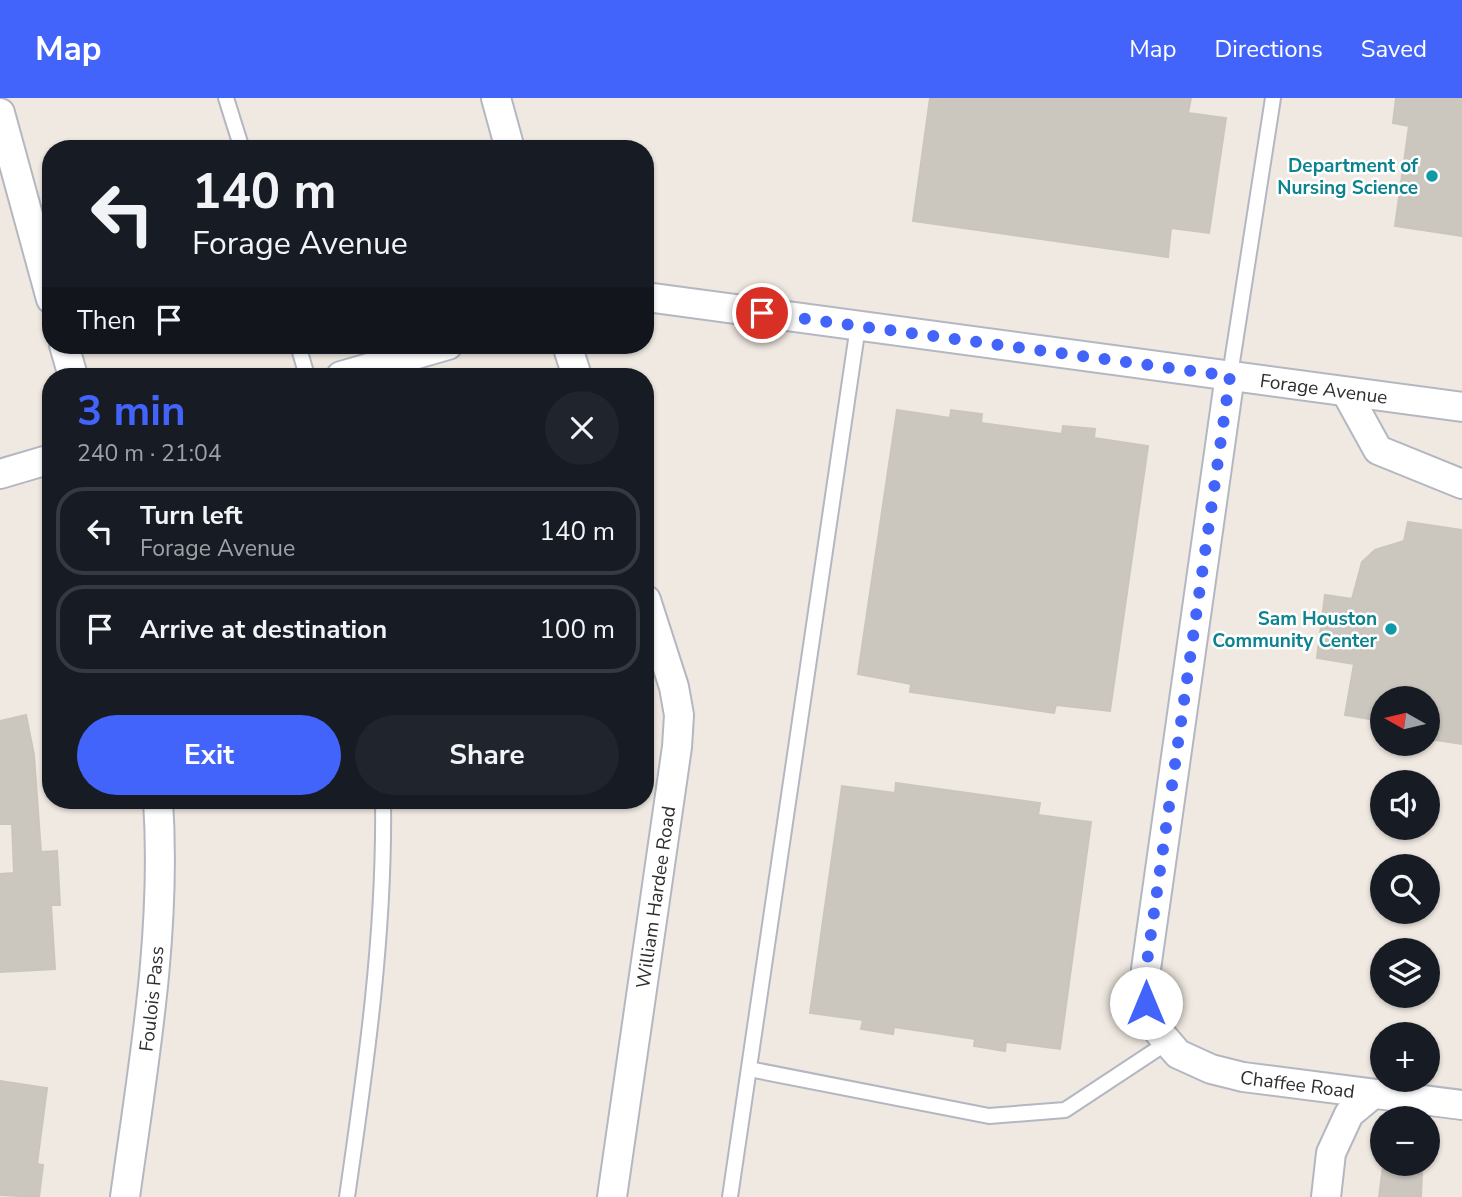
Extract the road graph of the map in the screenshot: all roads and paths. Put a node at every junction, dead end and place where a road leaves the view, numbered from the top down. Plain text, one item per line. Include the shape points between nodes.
1 (226, 98) edge
2 (496, 98) edge
3 (1273, 98) edge
4 (0, 113) edge
5 (239, 140) edge
6 (508, 140) edge
7 (42, 266) edge
8 (654, 298) edge
9 (858, 326) junction
10 (417, 354) edge
11 (369, 368) edge
12 (1230, 376) junction
13 (1346, 392) junction
14 (1462, 407) edge
15 (42, 462) edge
16 (0, 474) edge
17 (1462, 484) edge
18 (654, 625) edge
19 (158, 809) edge
20 (383, 809) edge
21 (1173, 1048) junction
22 (749, 1069) junction
23 (1373, 1094) junction
24 (1462, 1105) edge
25 (125, 1197) edge
26 (347, 1197) edge
27 (612, 1197) edge
28 (730, 1197) edge
29 (1326, 1197) edge

1 - 5 lane
2 - 6 street
3 - 12 lane
4 - 7 street
8 - 9 street, Forage Avenue
9 - 12 street, Forage Avenue
9 - 22 lane
10 - 11 street
12 - 13 street, Forage Avenue
12 - 21 street via 1146,969 1146,1003 1159,1032
13 - 14 street, Forage Avenue
13 - 17 street via 1378,450
15 - 16 street
18 - 27 street, William Hardee Road via 674,687 679,715 677,747
19 - 25 street, Foulois Pass via 153,989
20 - 26 lane via 384,853 367,1057
21 - 22 lane via 1065,1110 989,1116
21 - 23 street, Chaffee Road via 1211,1069 1243,1077
22 - 28 lane
23 - 24 street, Chaffee Road
23 - 29 street via 1349,1114 1331,1153

